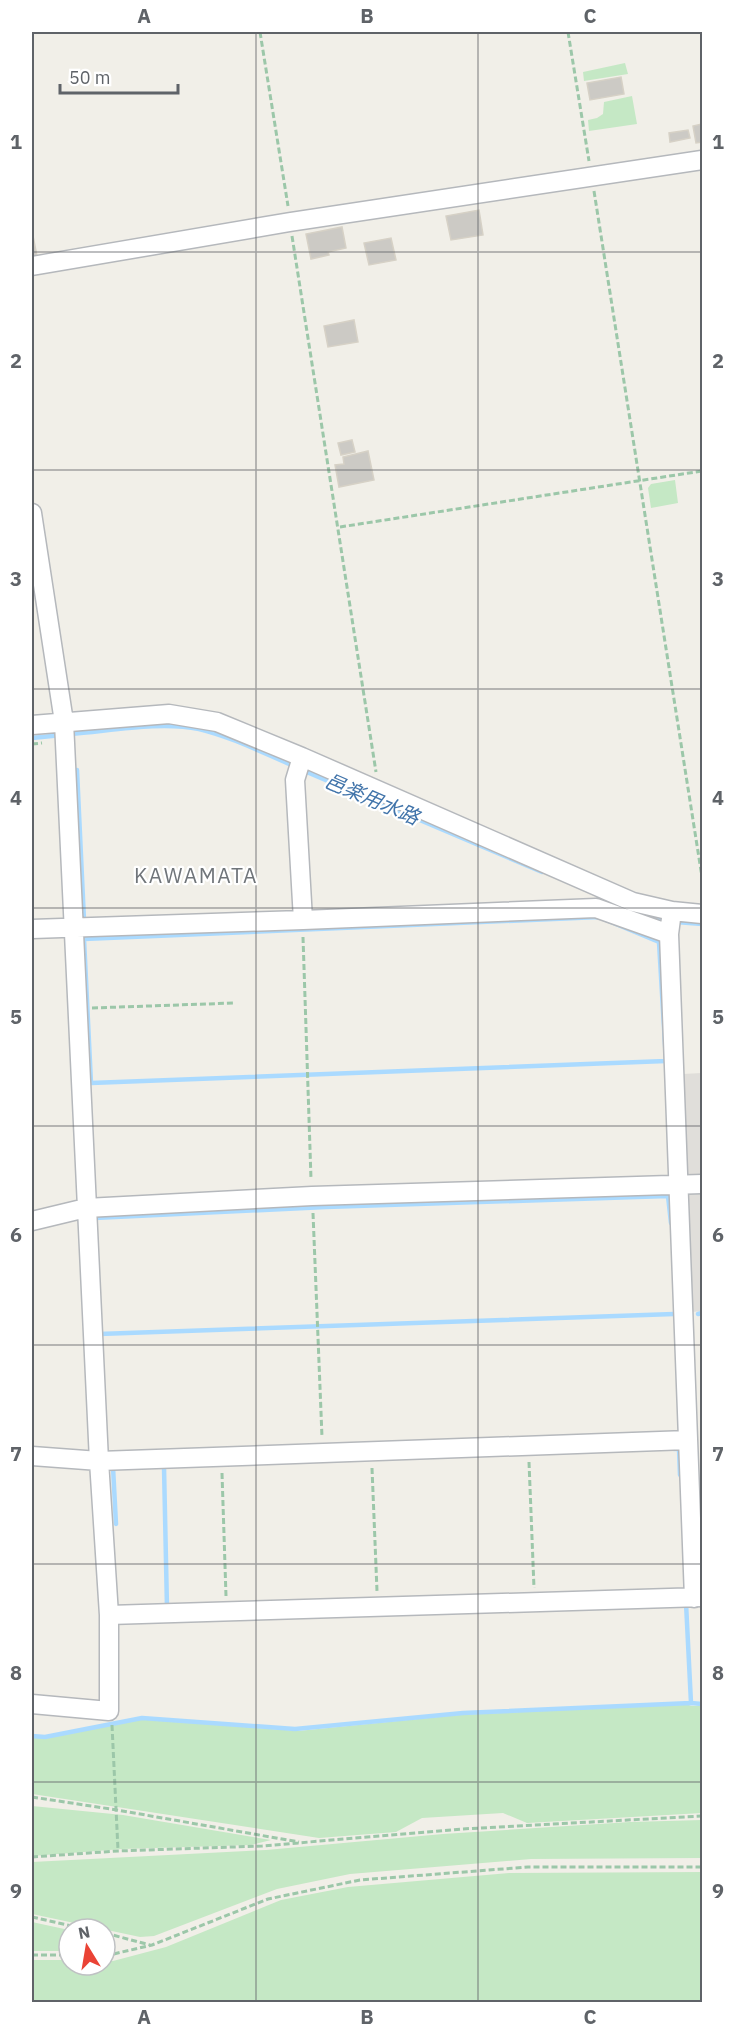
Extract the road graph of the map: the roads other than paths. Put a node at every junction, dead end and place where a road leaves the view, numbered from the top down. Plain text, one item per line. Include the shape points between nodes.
1 (702, 160) edge
2 (32, 266) edge
3 (32, 513) edge
4 (32, 725) edge
5 (64, 731) junction
6 (302, 757) junction
7 (672, 911) junction
8 (702, 914) edge
9 (303, 920) junction
10 (73, 928) junction
11 (32, 929) edge
12 (669, 934) junction
13 (702, 1184) edge
14 (679, 1185) junction
15 (86, 1208) junction
16 (32, 1221) edge
17 (688, 1440) junction
18 (32, 1456) edge
19 (99, 1461) junction
20 (698, 1598) edge
21 (109, 1615) junction
22 (32, 1704) edge

1 - 2 street via 290,222
3 - 5 street
4 - 5 street
5 - 6 street via 169,714 217,722
5 - 10 street
6 - 7 street via 633,902
6 - 9 street via 296,780
7 - 8 street
7 - 12 street
9 - 10 street
9 - 12 street via 596,908
10 - 11 street
10 - 15 street
12 - 14 street
13 - 14 street
14 - 15 street via 312,1196
14 - 17 street
15 - 16 street
15 - 19 street
17 - 19 street
17 - 20 street
18 - 19 street
19 - 21 street
20 - 21 street
21 - 22 street via 110,1711

